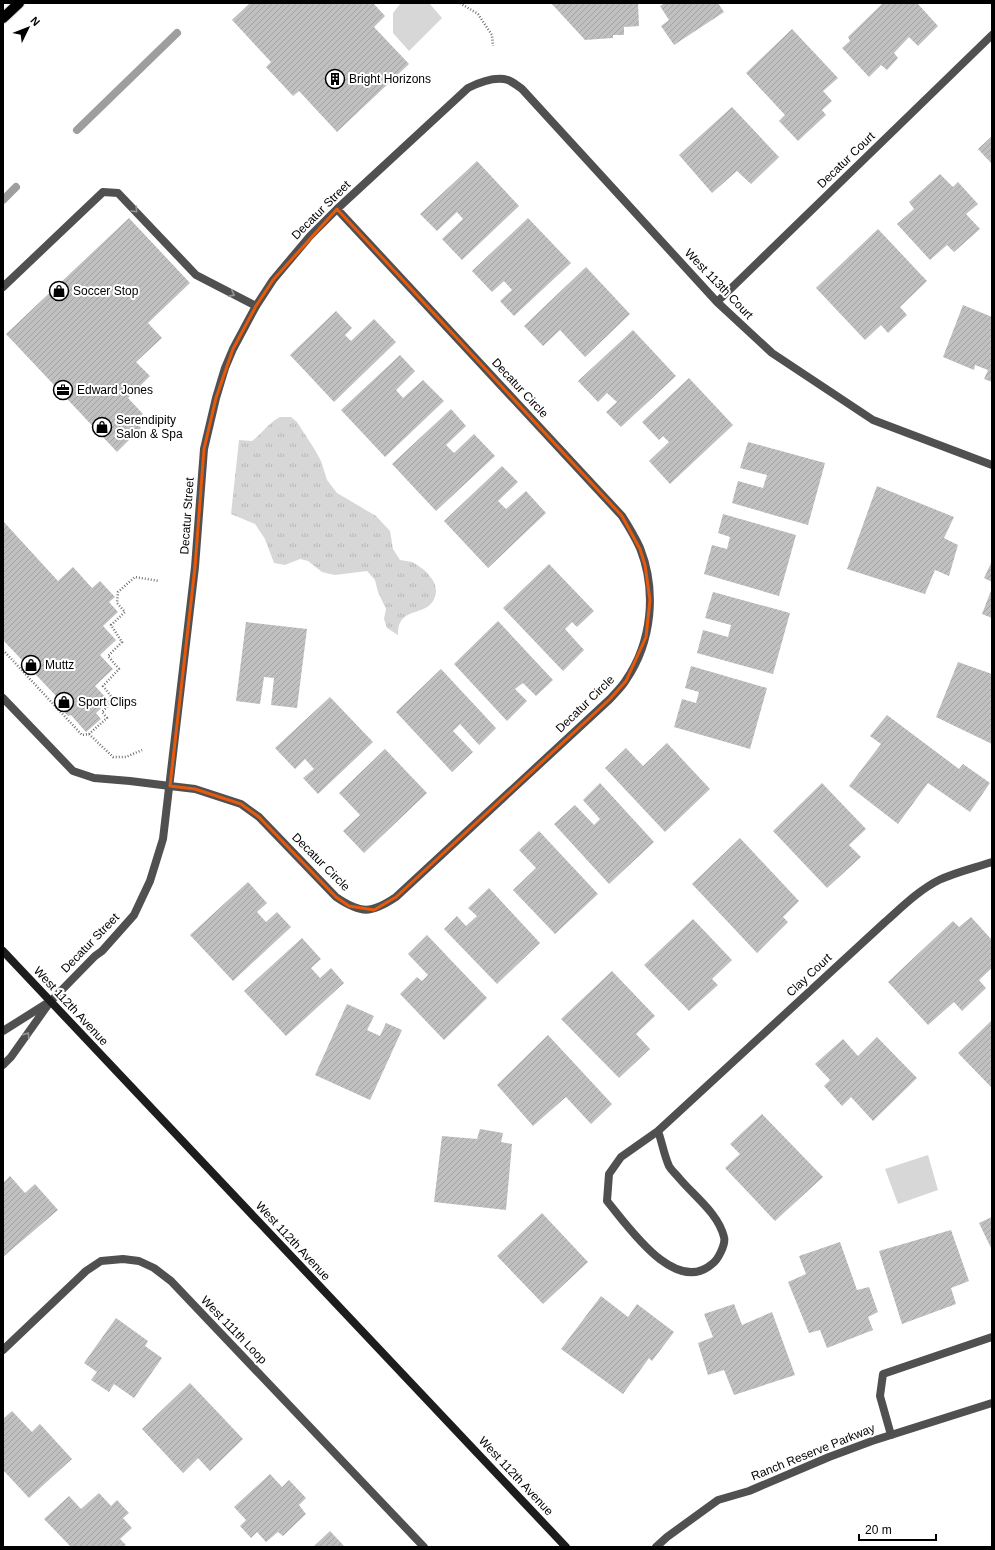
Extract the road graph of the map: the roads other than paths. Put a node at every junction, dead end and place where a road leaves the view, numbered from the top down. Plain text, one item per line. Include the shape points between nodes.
1 (18, 3) edge
2 (3, 18) edge
3 (992, 35) edge
4 (468, 88) joint
5 (338, 209) junction
6 (3, 287) edge
7 (717, 302) junction
8 (256, 306) junction
9 (992, 465) edge
10 (3, 698) edge
11 (170, 786) junction
12 (992, 862) edge
13 (3, 951) edge
14 (50, 1002) junction
15 (3, 1031) edge
16 (3, 1065) edge
17 (658, 1131) junction
18 (992, 1337) edge
19 (3, 1350) edge
20 (992, 1403) edge
21 (891, 1435) junction
22 (424, 1547) edge
23 (566, 1547) edge
24 (656, 1547) edge

1 - 2 main road
3 - 7 street, Decatur Court
4 - 5 street, Decatur Street
4 - 7 street, West 113th Court via 483,81 508,80 522,89
5 - 8 street, Decatur Street via 310,236 273,280
5 - 11 street, Decatur Circle via 622,516 632,531 645,565 650,600 646,638 626,681 610,699 396,897 374,910 349,906 336,897 259,816 241,804 195,789
6 -> 8 street via 103,192 118,193 196,275
7 - 9 street, West 113th Court via 772,353 873,420
8 - 11 street, Decatur Street via 225,368 204,449 196,567
10 - 11 street, Decatur Circle via 73,771 94,778
11 - 14 street, Decatur Street via 163,839 150,881 134,915
12 - 17 street, Clay Court via 956,872 919,892
13 - 14 main road, West 112th Avenue
14 - 15 street
16 -> 14 street via 12,1057
14 - 23 main road, West 112th Avenue
17 - 17 street, Clay Court via 669,1166 711,1213 720,1225 725,1240 713,1264 702,1270 690,1273 675,1270 658,1258 607,1201 609,1174 621,1157
18 - 21 street via 883,1374 880,1396
19 - 22 street, West 111th Loop via 86,1271 101,1261 123,1259 154,1268 170,1281
20 - 21 street, Ranch Reserve Parkway
21 - 24 street, Ranch Reserve Parkway via 829,1457 748,1491 718,1500

